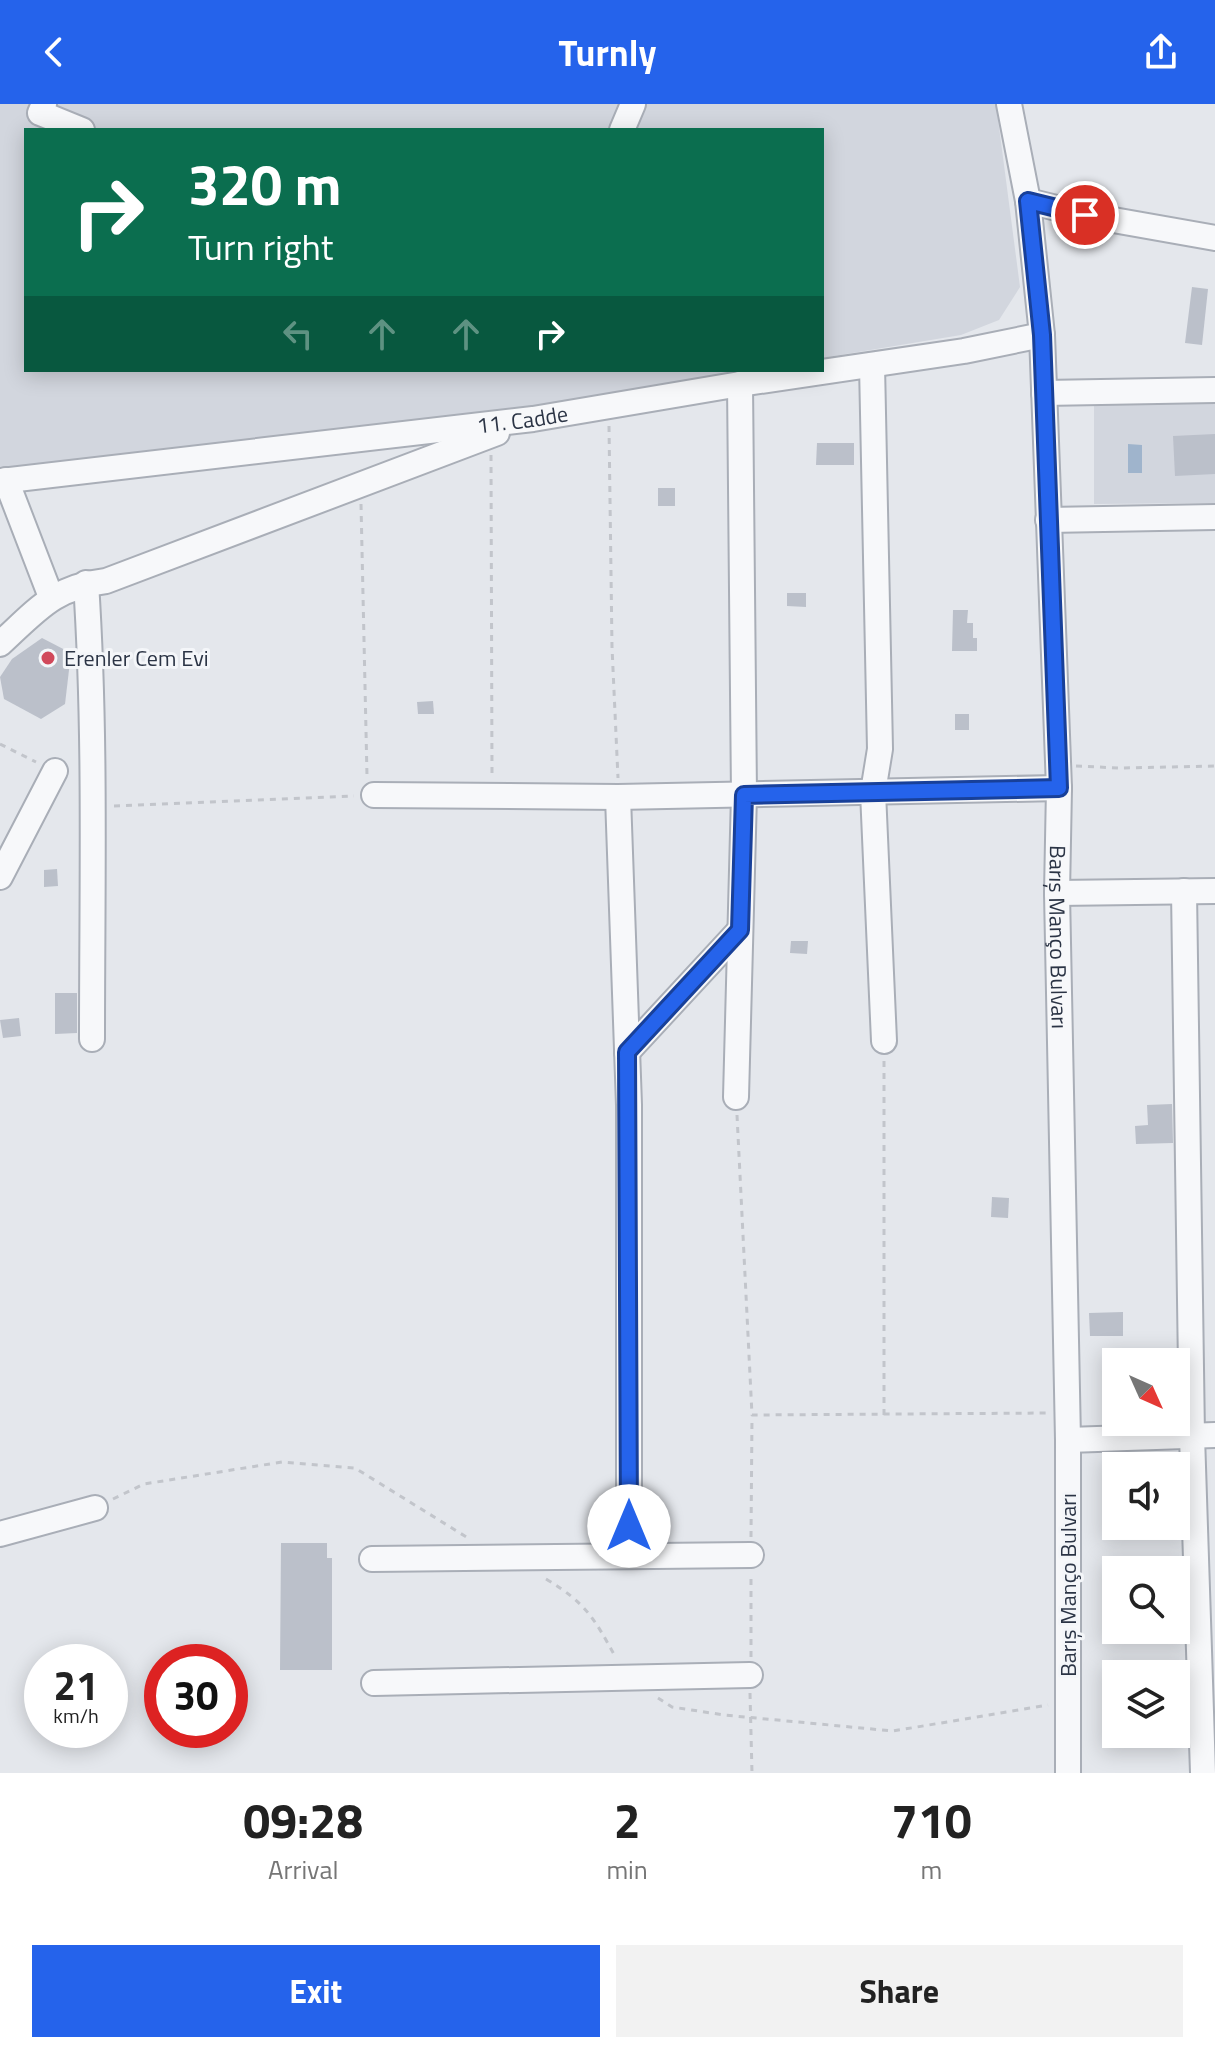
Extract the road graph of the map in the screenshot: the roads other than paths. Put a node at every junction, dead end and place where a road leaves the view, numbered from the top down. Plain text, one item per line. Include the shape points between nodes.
1 (44, 104) edge
2 (633, 104) edge
3 (1009, 104) edge
4 (77, 128) edge
5 (623, 128) edge
6 (1028, 201) junction
7 (1215, 238) edge
8 (1042, 335) junction
9 (872, 365) junction
10 (823, 372) edge
11 (824, 372) edge
12 (740, 384) junction
13 (1215, 390) edge
14 (1044, 393) junction
15 (533, 419) junction
16 (3, 480) edge
17 (1215, 517) edge
18 (1048, 520) junction
19 (86, 583) junction
20 (51, 597) junction
21 (0, 644) edge
22 (55, 771) dead end
23 (1058, 777) junction
24 (873, 792) junction
25 (371, 795) road end
26 (744, 795) junction
27 (618, 797) junction
28 (0, 877) edge
29 (1184, 891) junction
30 (1215, 891) edge
31 (1057, 893) junction
32 (740, 930) junction
33 (92, 1039) dead end
34 (884, 1041) road end
35 (627, 1052) junction
36 (736, 1097) road end
37 (1203, 1436) edge
38 (1068, 1440) junction
39 (95, 1508) road end
40 (0, 1534) edge
41 (1206, 1551) edge
42 (751, 1555) road end
43 (629, 1556) junction
44 (372, 1559) dead end
45 (750, 1675) road end
46 (1207, 1680) edge
47 (374, 1683) dead end
48 (1068, 1773) edge
49 (1203, 1773) edge

1 - 4 street via 40,113
2 - 5 street
3 - 6 street, Barış Manço Bulvarı
6 - 7 street
6 - 8 street, Barış Manço Bulvarı
8 - 9 street, 11. Cadde
8 - 14 street, Barış Manço Bulvarı
9 - 11 street, 11. Cadde
9 - 24 street via 880,749
10 - 12 street, 11. Cadde
12 - 15 street, 11. Cadde
12 - 26 street
13 - 14 street
14 - 18 street, Barış Manço Bulvarı
15 - 16 street, 11. Cadde
15 - 19 street via 106,581
16 - 20 street
17 - 18 street
18 - 23 street, Barış Manço Bulvarı
19 - 20 street
19 - 33 street via 94,807
20 - 21 street
22 - 28 street
23 - 24 street
23 - 31 street, Barış Manço Bulvarı
24 - 26 street
24 - 34 street
25 - 27 street
26 - 27 street
26 - 32 street
27 - 35 street
29 - 30 street
29 - 31 street
29 - 37 street
31 - 38 street, Barış Manço Bulvarı
32 - 35 street
32 - 36 street
35 - 43 street
37 - 38 street
37 - 41 street
38 - 48 street, Barış Manço Bulvarı
39 - 40 street
41 - 46 street
42 - 43 street
43 - 44 street
45 - 47 street
46 - 49 street

